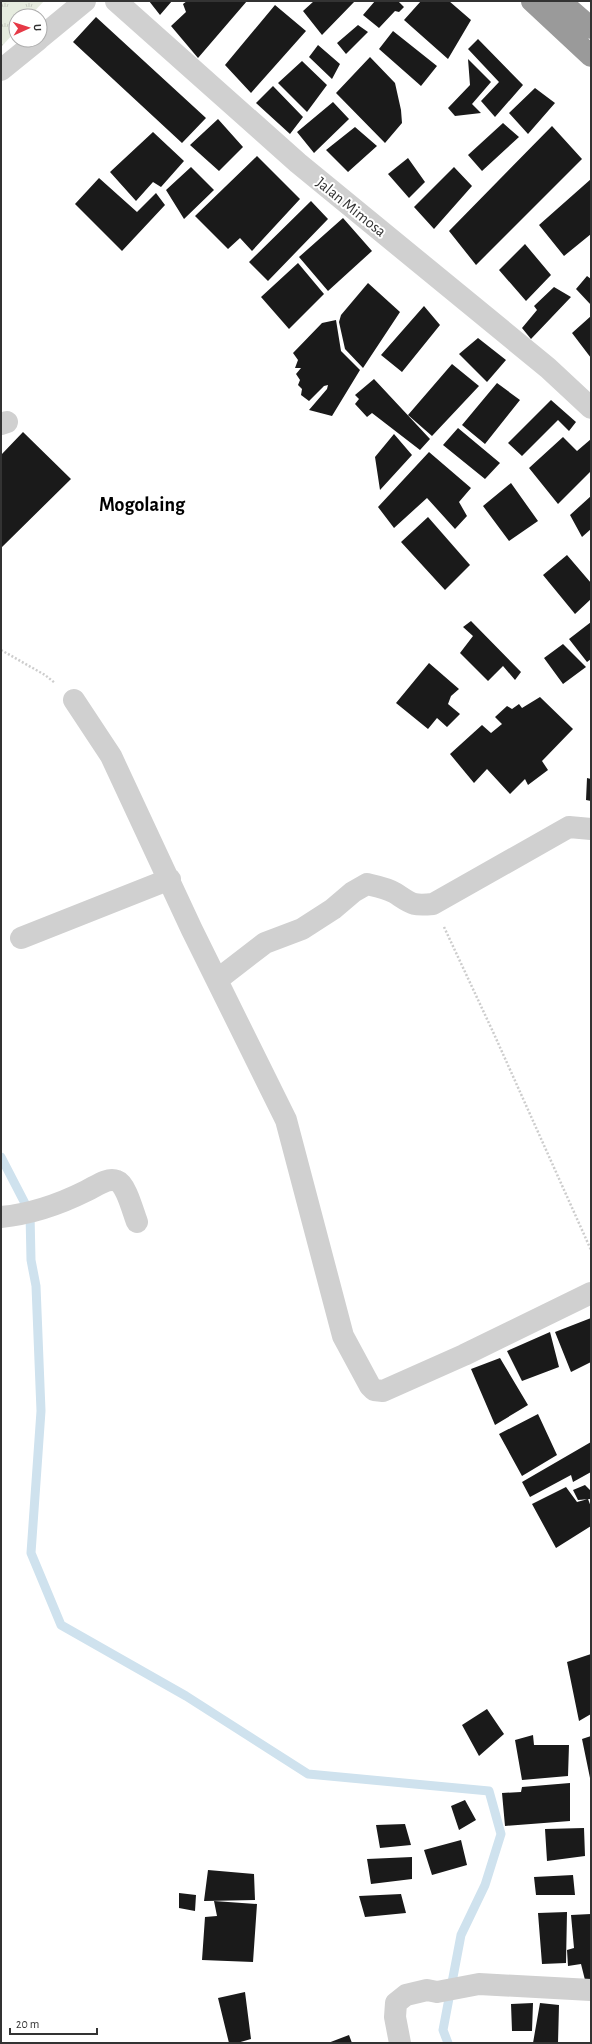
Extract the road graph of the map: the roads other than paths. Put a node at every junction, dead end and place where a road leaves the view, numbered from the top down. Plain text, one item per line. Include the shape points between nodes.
1 (85, 1) edge
2 (116, 1) edge
3 (532, 1) edge
4 (560, 1) edge
5 (591, 28) edge
6 (48, 32) edge
7 (28, 48) edge
8 (591, 56) edge
9 (1, 70) edge
10 (591, 408) edge
11 (74, 700) road end
12 (591, 829) edge
13 (170, 879) junction
14 (21, 938) dead end
15 (217, 980) junction
16 (10, 1216) edge
17 (136, 1222) dead end
18 (591, 1293) edge
19 (591, 1990) edge
20 (400, 2043) edge

1 - 6 street
2 - 10 street, Jalan Mimosa via 298,163 548,368
3 - 8 highway
4 - 5 highway
7 - 9 street
11 - 13 street via 111,756
12 - 15 street via 569,827 433,904 418,905 368,884 302,929 265,943
13 - 14 street
13 - 15 street
15 - 18 street via 286,1120 343,1336 364,1378 374,1390 383,1391 464,1355
16 - 17 street via 47,1208 106,1181 117,1181 124,1185
19 - 20 street via 479,1984 406,1995 396,2003 395,2018

